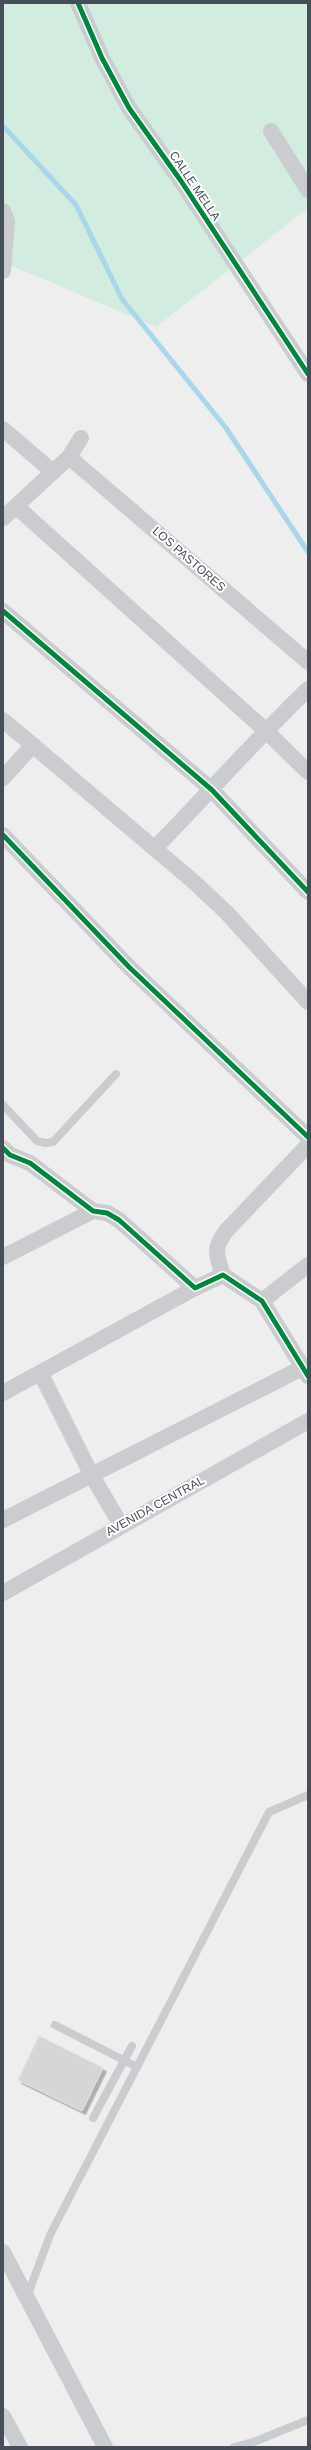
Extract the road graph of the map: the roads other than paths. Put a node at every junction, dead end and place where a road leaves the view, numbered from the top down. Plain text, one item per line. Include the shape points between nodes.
1 (78, 3) edge
2 (271, 131) dead end
3 (308, 190) edge
4 (3, 211) edge
5 (3, 271) edge
6 (308, 374) edge
7 (3, 429) edge
8 (81, 438) dead end
9 (69, 457) junction
10 (53, 472) junction
11 (17, 507) junction
12 (3, 518) edge
13 (3, 611) edge
14 (308, 662) edge
15 (308, 689) edge
16 (3, 720) edge
17 (265, 730) junction
18 (33, 745) junction
19 (308, 772) edge
20 (3, 778) edge
21 (212, 790) junction
22 (3, 836) edge
23 (156, 848) junction
24 (308, 892) edge
25 (308, 1002) edge
26 (116, 1074) dead end
27 (3, 1105) edge
28 (308, 1137) edge
29 (308, 1145) edge
30 (5, 1153) edge
31 (94, 1211) junction
32 (3, 1257) edge
33 (308, 1265) edge
34 (223, 1275) junction
35 (195, 1288) junction
36 (262, 1301) junction
37 (305, 1372) edge
38 (41, 1374) junction
39 (3, 1393) edge
40 (308, 1421) edge
41 (91, 1474) junction
42 (3, 1520) edge
43 (121, 1525) junction
44 (3, 1593) edge
45 (308, 1796) edge
46 (55, 2025) dead end
47 (132, 2046) dead end
48 (124, 2061) junction
49 (137, 2067) junction
50 (94, 2118) dead end
51 (3, 2252) edge
52 (26, 2298) junction
53 (3, 2416) edge
54 (308, 2420) edge
55 (20, 2447) edge
56 (105, 2447) edge
57 (234, 2447) edge

1 - 6 street, CALLE MELLA via 102,58 129,108 181,181
2 - 3 street
4 - 5 street via 7,221
7 - 10 street
8 - 9 street
9 - 10 street
9 - 14 street, LOS PASTORES
10 - 11 street
11 - 12 street
11 - 17 street
13 - 21 street
15 - 17 street
16 - 18 street
17 - 19 street
17 - 21 street
18 - 20 street
18 - 23 street
21 - 23 street
21 - 24 street
22 - 28 street via 129,967
23 - 25 street via 226,912
26 - 27 lane via 53,1142 44,1143 37,1140
29 - 34 street via 218,1242 216,1254
30 - 31 street via 30,1163
31 - 32 street
31 - 35 street via 107,1213 119,1220
33 - 36 street
34 - 35 street
34 - 36 street
35 - 38 street
36 - 37 street
37 - 41 street
38 - 39 street
38 - 41 street
40 - 43 street, AVENIDA CENTRAL
41 - 42 street
41 - 43 street
43 - 44 street, AVENIDA CENTRAL
45 - 49 lane via 269,1812
46 - 48 lane
47 - 48 lane
48 - 49 lane
48 - 50 lane
49 - 52 lane via 50,2235
51 - 52 street
52 - 56 street
53 - 55 street
54 - 57 lane via 256,2442

